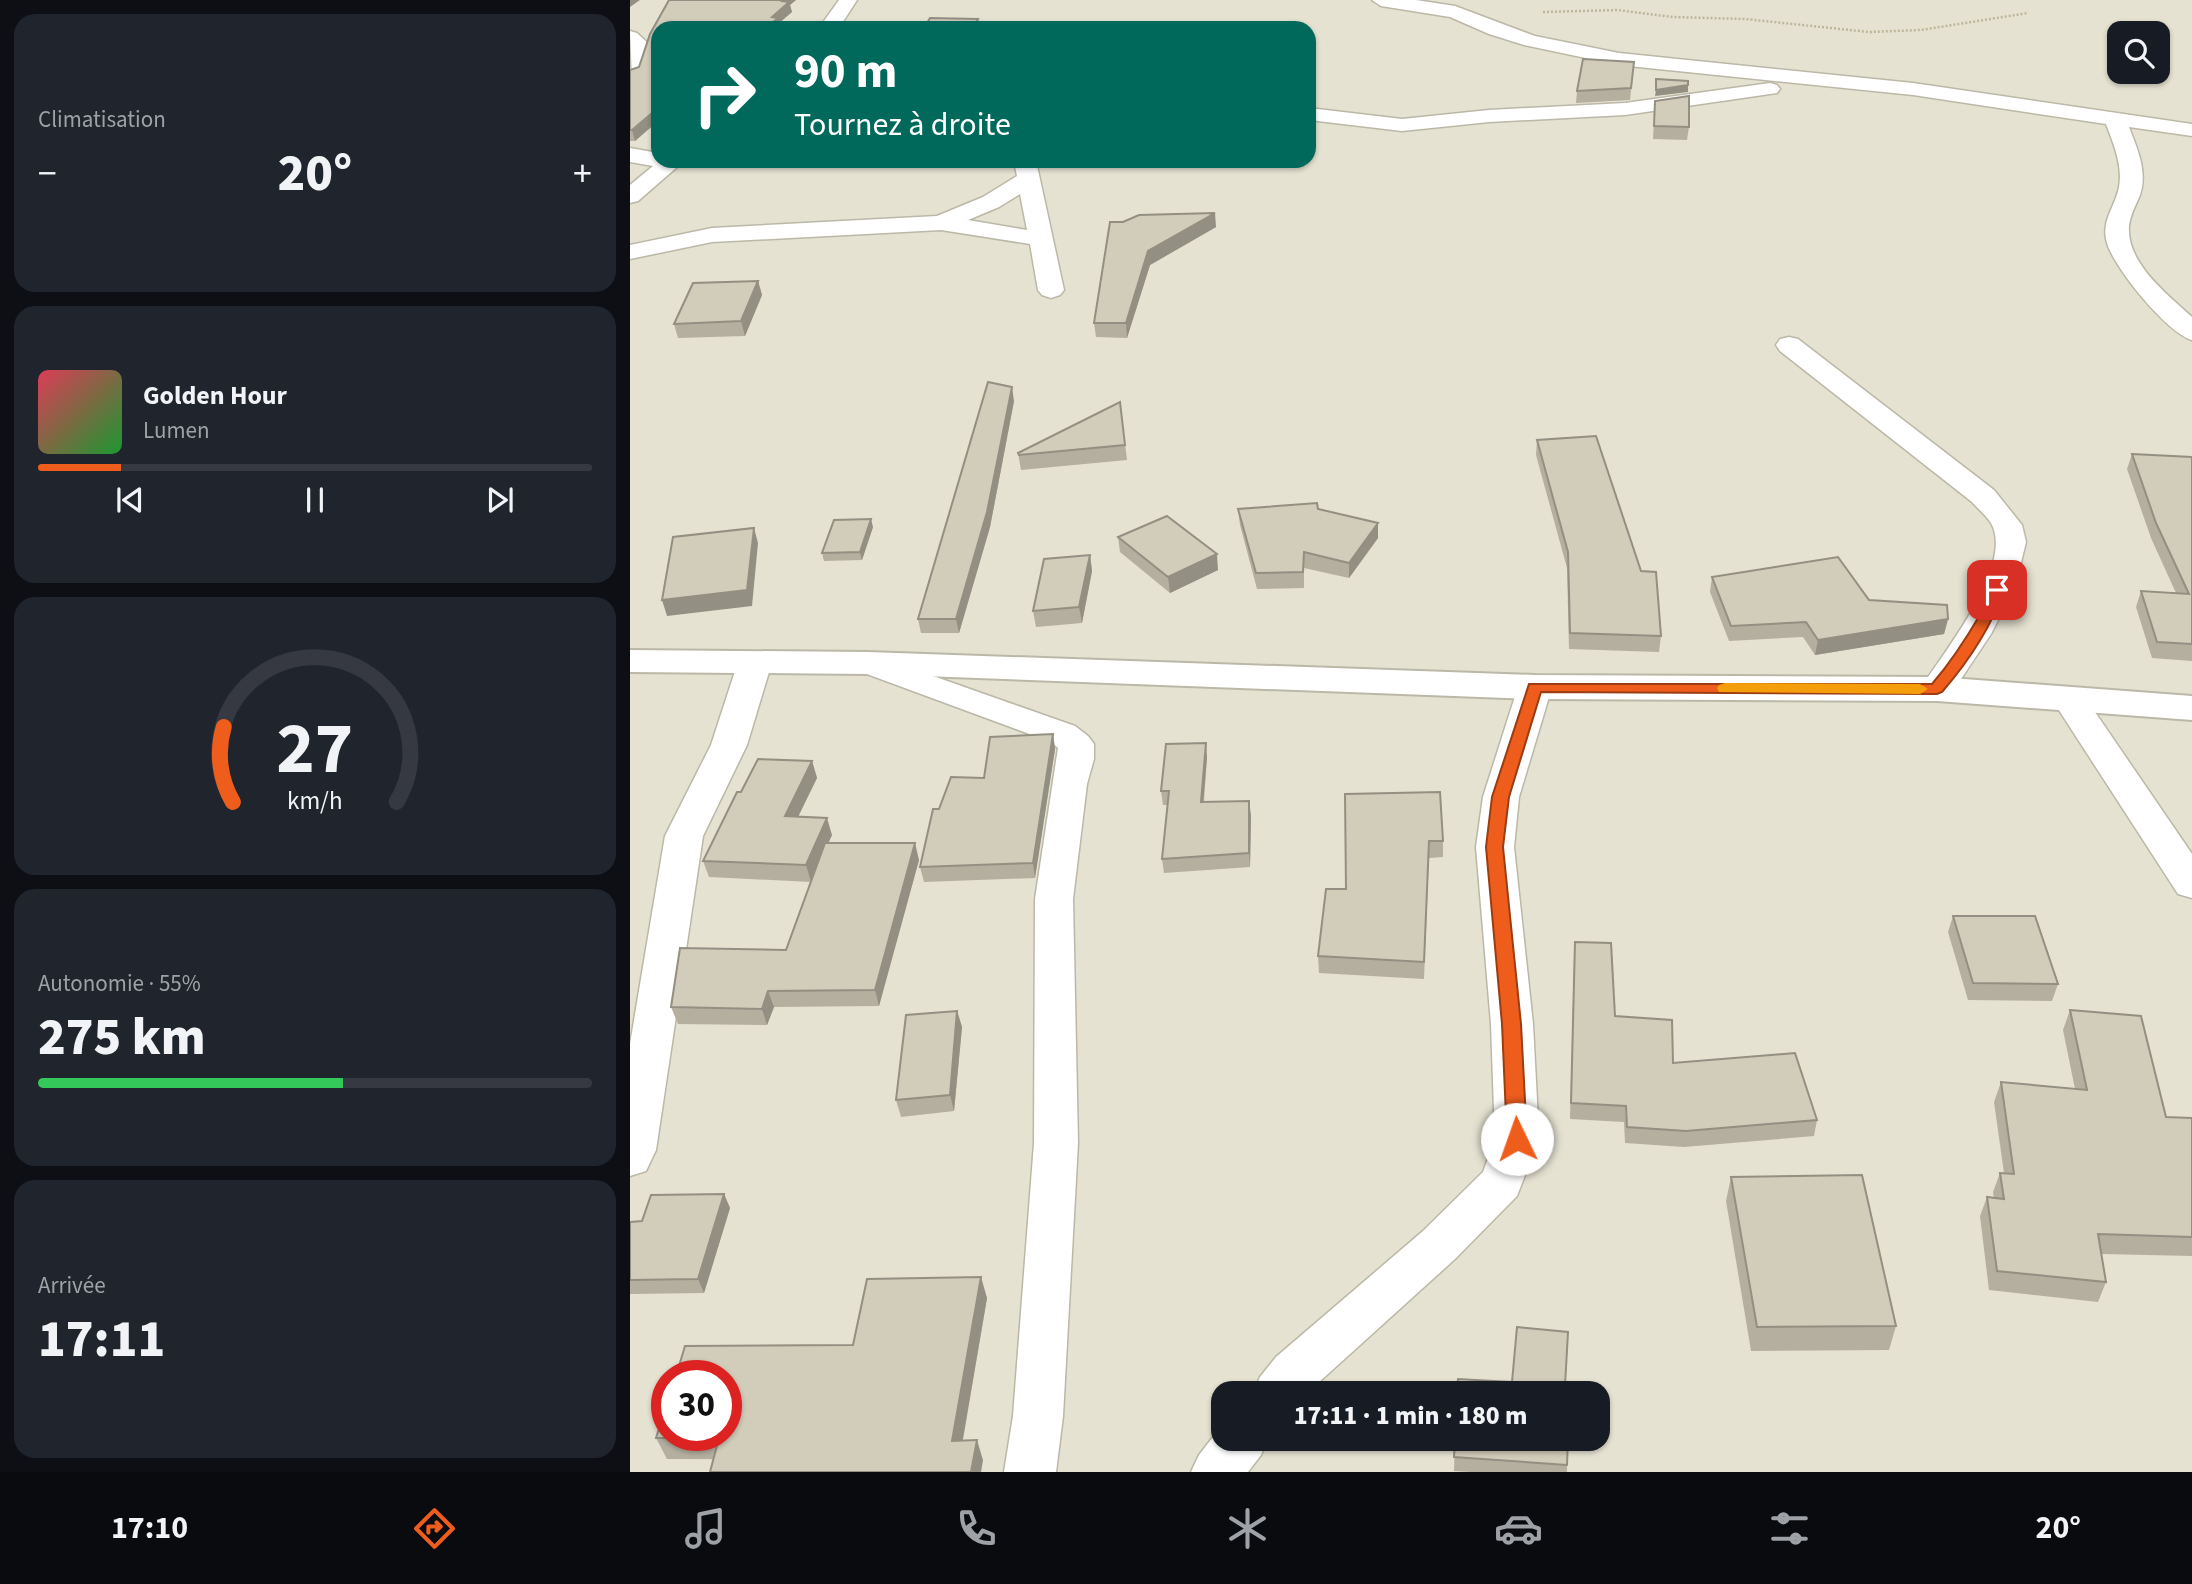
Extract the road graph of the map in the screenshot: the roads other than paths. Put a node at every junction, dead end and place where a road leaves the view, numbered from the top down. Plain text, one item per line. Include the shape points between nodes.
1 (848, 0) edge
2 (1381, 0) edge
3 (834, 21) edge
4 (630, 37) edge
5 (631, 72) edge
6 (651, 73) edge
7 (1811, 80) junction
8 (1316, 115) edge
9 (2114, 117) junction
10 (2192, 130) edge
11 (630, 155) edge
12 (651, 158) edge
13 (659, 168) edge
14 (1028, 170) edge
15 (630, 196) edge
16 (941, 223) junction
17 (1041, 239) junction
18 (630, 252) edge
19 (1051, 290) dead end
20 (2192, 332) edge
21 (1788, 345) dead end
22 (630, 661) edge
23 (755, 662) junction
24 (867, 663) junction
25 (1535, 687) junction
26 (1937, 689) junction
27 (2070, 701) junction
28 (2192, 708) edge
29 (2192, 884) edge
30 (645, 994) edge
31 (630, 1158) edge
32 (1287, 1381) edge
33 (1233, 1451) edge
34 (1030, 1472) edge
35 (1217, 1472) edge

1 - 3 street
2 - 7 street via 1455,12 1531,41 1619,59
4 - 5 street via 641,46
5 - 6 street
7 - 8 street via 1625,109 1402,125
7 - 9 street
9 - 10 street
9 - 20 street via 2130,167 2131,184 2116,227 2123,253 2139,279
11 - 12 street
13 - 15 street
14 - 16 street via 991,202
14 - 17 street
16 - 17 street
16 - 18 street via 712,235
17 - 19 street
21 - 26 street via 1983,496 2007,525 2011,550 1990,610 1959,663
22 - 23 street
23 - 24 street
23 - 30 street via 729,745 684,836
24 - 25 street
24 - 34 street via 1063,734 1076,744 1054,900 1056,1143 1038,1416
25 - 26 street
25 - 32 street via 1501,797 1494,847 1512,1024 1517,1139 1501,1183
26 - 27 street
27 - 28 street
27 - 29 street
30 - 31 street
33 - 35 street

